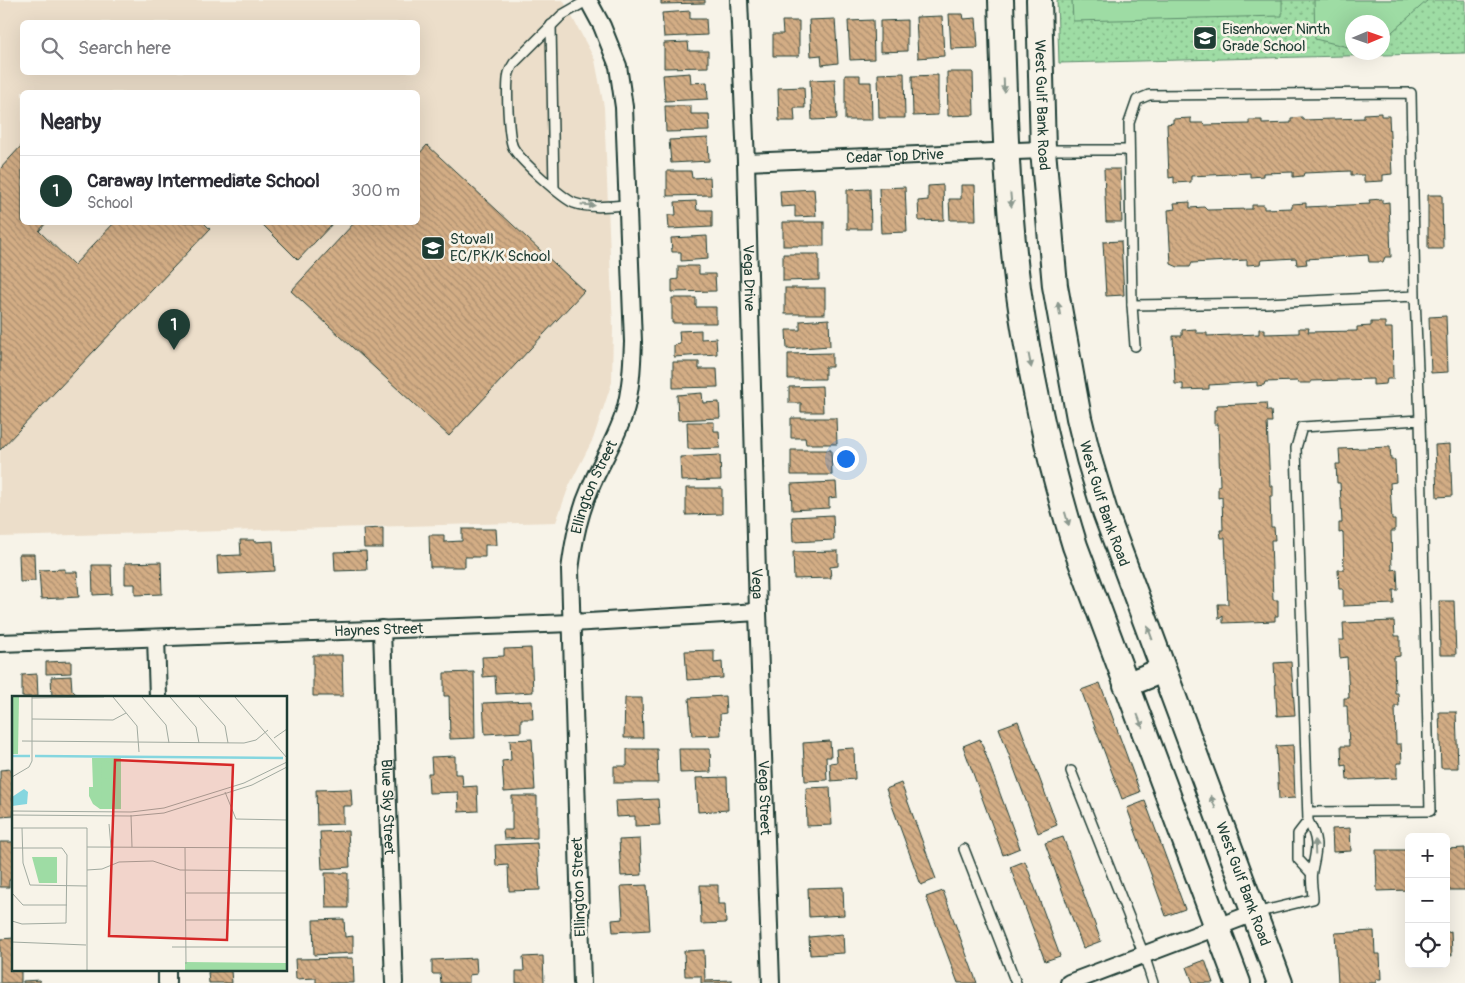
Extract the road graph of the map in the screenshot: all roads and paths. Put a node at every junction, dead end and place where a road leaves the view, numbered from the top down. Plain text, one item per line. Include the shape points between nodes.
1 (588, 0) edge
2 (739, 0) edge
3 (1001, 0) edge
4 (1039, 0) edge
5 (551, 26) junction
6 (1043, 150) junction
7 (1128, 150) junction
8 (1006, 151) junction
9 (746, 162) junction
10 (554, 188) junction
11 (628, 205) junction
12 (1415, 296) junction
13 (1132, 305) junction
14 (1135, 346) dead end
15 (1079, 418) junction
16 (1420, 420) junction
17 (1043, 426) junction
18 (758, 554) joint
19 (758, 612) junction
20 (572, 622) junction
21 (382, 629) junction
22 (156, 638) junction
23 (0, 643) edge
24 (1163, 670) junction
25 (1126, 685) junction
26 (158, 696) edge
27 (1071, 771) dead end
28 (1308, 817) junction
29 (964, 849) dead end
30 (1311, 873) junction
31 (1254, 913) junction
32 (1217, 927) junction
33 (1144, 955) junction
34 (167, 970) edge
35 (168, 983) edge
36 (394, 983) edge
37 (582, 983) edge
38 (771, 983) edge
39 (1016, 983) edge
40 (1069, 983) edge
41 (1153, 983) edge
42 (1238, 983) edge
43 (1280, 983) edge

1 - 5 lane via 562,15
1 - 11 street, Ellington Street via 618,66 624,107
2 - 9 street, Vega Drive
3 -> 8 main road
4 - 6 main road, West Gulf Bank Road
5 - 10 lane
5 - 10 lane via 514,63 508,82 513,149
6 - 7 lane
6 - 8 street, Cedar Top Drive
15 -> 6 main road, West Gulf Bank Road via 1055,286
7 - 12 lane via 1129,123 1137,100 1149,95 1411,93
7 - 13 lane
8 - 9 street, Cedar Top Drive
8 -> 17 main road via 1018,286
9 - 18 street, Vega Drive
10 -> 11 lane via 573,202 586,206
11 - 20 street, Ellington Street via 632,378 624,414 592,483 575,533 570,570
12 - 13 lane
12 - 16 lane
13 - 14 lane
15 - 17 main road
24 -> 15 main road, West Gulf Bank Road via 1105,512
16 - 28 lane via 1302,427 1298,441
16 - 28 lane via 1430,811
17 -> 25 main road via 1075,546
18 - 19 street, Vega
19 - 20 street, Haynes Street
19 - 38 street, Vega Street
20 - 21 street, Haynes Street
20 - 37 street, Ellington Street
21 - 22 street, Haynes Street
21 - 36 street, Blue Sky Street
22 - 23 street, Haynes Street
22 - 26 street
24 - 25 main road
31 -> 24 main road, West Gulf Bank Road
25 -> 32 main road
27 - 33 lane
30 -> 28 lane via 1316,858 1315,834
28 - 30 lane via 1298,834 1298,859
29 - 39 lane
30 - 31 lane via 1313,900
31 - 32 street
31 - 43 main road, West Gulf Bank Road
32 - 33 street
32 - 42 main road
33 - 40 street
33 - 41 lane
34 - 35 street

